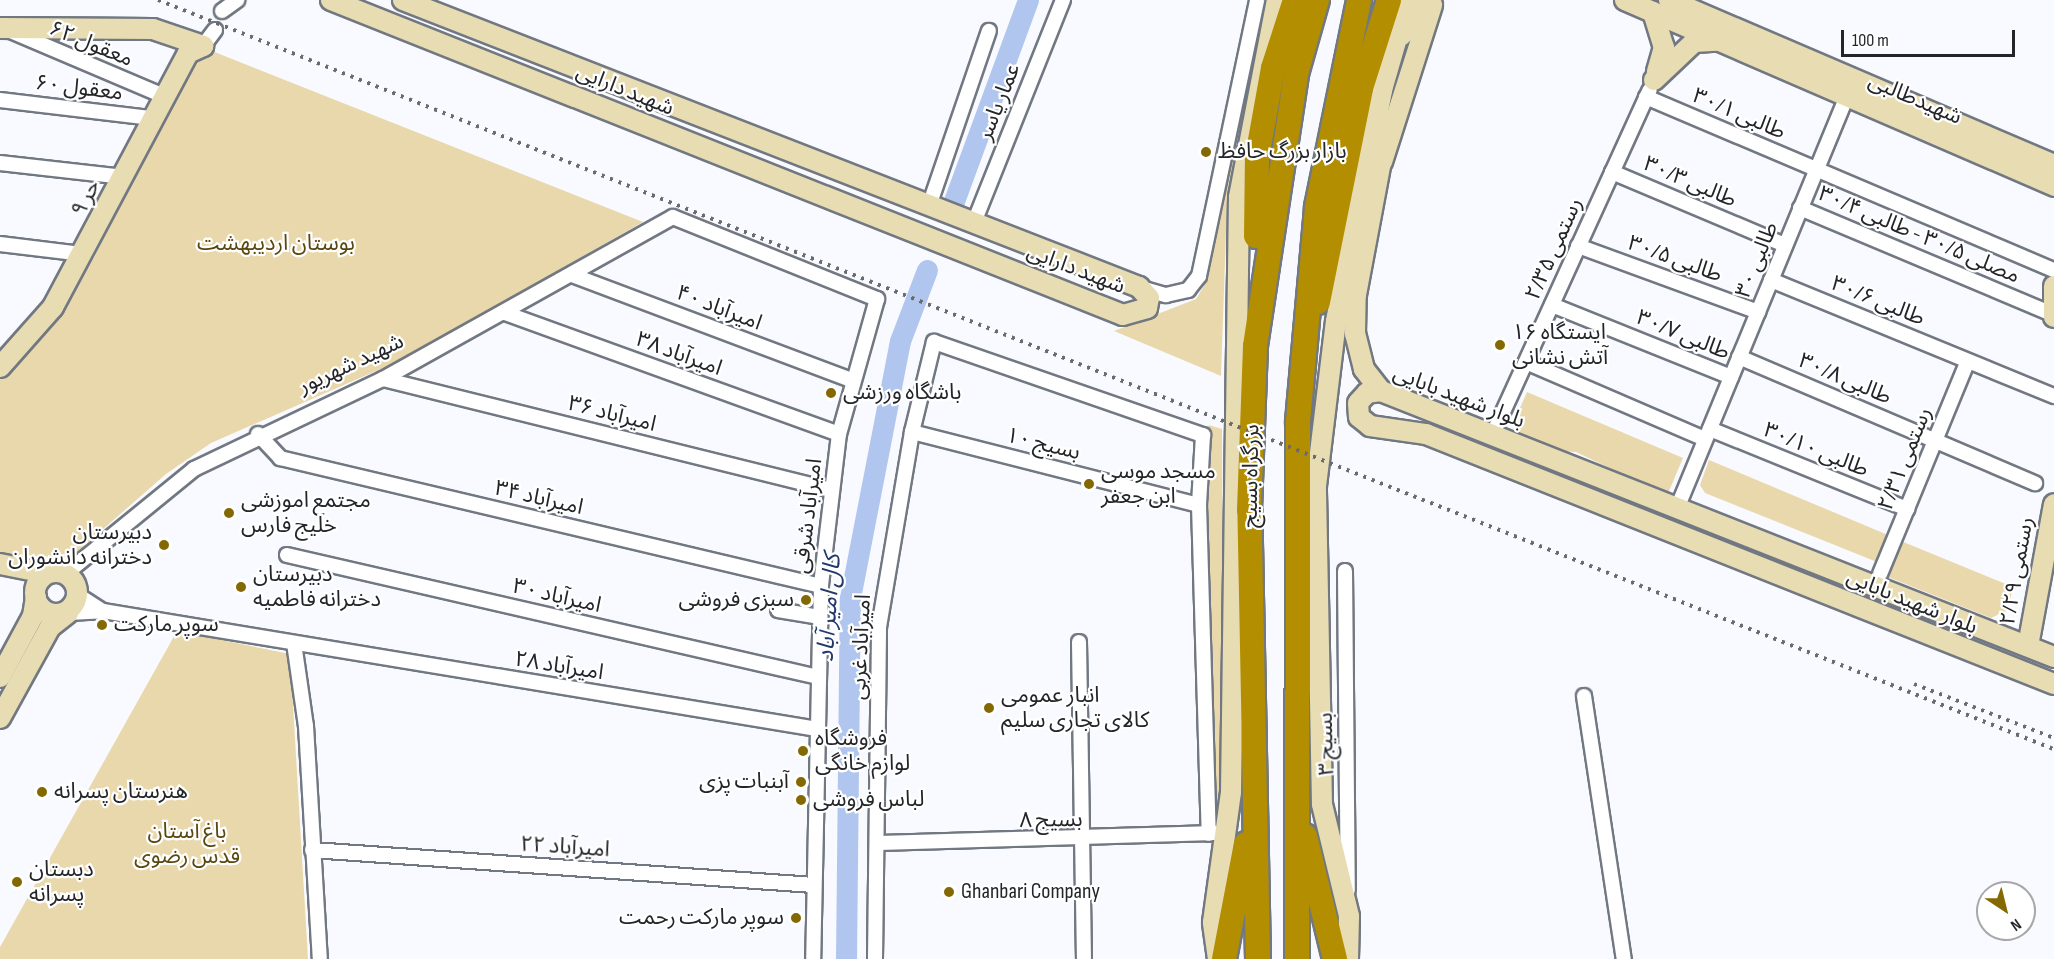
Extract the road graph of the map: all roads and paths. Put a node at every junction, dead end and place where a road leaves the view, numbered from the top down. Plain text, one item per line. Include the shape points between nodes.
1 (237, 0) edge
2 (331, 0) edge
3 (403, 0) edge
4 (1063, 0) edge
5 (1257, 0) edge
6 (1277, 0) edge
7 (1295, 0) edge
8 (1317, 0) edge
9 (1359, 0) edge
10 (1389, 0) edge
11 (1408, 0) edge
12 (1429, 0) edge
13 (1434, 0) edge
14 (1624, 0) edge
15 (1669, 0) edge
16 (222, 11) dead end
17 (1653, 12) junction
18 (2, 28) edge
19 (215, 30) dead end
20 (989, 31) dead end
21 (1721, 42) junction
22 (1395, 43) junction
23 (202, 46) junction
24 (1759, 48) junction
25 (1650, 88) junction
26 (164, 96) junction
27 (1847, 96) junction
28 (0, 100) edge
29 (152, 118) junction
30 (1977, 142) junction
31 (1382, 162) junction
32 (0, 163) edge
33 (2054, 165) edge
34 (840, 168) junction
35 (1816, 169) junction
36 (1612, 172) junction
37 (124, 177) junction
38 (2054, 186) edge
39 (829, 196) junction
40 (930, 203) junction
41 (1800, 208) junction
42 (975, 220) junction
43 (0, 244) edge
44 (1785, 245) junction
45 (1578, 246) junction
46 (83, 254) junction
47 (2054, 270) edge
48 (572, 275) junction
49 (1771, 280) junction
50 (2054, 286) edge
51 (1138, 287) junction
52 (877, 299) joint
53 (1552, 305) junction
54 (1758, 312) junction
55 (505, 313) junction
56 (2054, 316) edge
57 (1255, 346) junction
58 (1304, 350) junction
59 (1739, 357) junction
60 (1968, 361) junction
61 (1526, 362) junction
62 (0, 367) edge
63 (1731, 377) junction
64 (383, 379) junction
65 (850, 380) junction
66 (1381, 391) junction
67 (2054, 396) edge
68 (912, 432) junction
69 (258, 434) junction
70 (839, 434) junction
71 (1708, 434) junction
72 (1492, 436) junction
73 (1935, 440) junction
74 (2035, 483) dead end
75 (831, 490) junction
76 (2054, 504) edge
77 (1199, 505) junction
78 (1678, 506) junction
79 (1907, 509) junction
80 (287, 555) dead end
81 (0, 564) edge
82 (1345, 571) dead end
83 (54, 574) junction
84 (1880, 574) dead end
85 (821, 586) junction
86 (35, 594) junction
87 (78, 595) junction
88 (778, 610) dead end
89 (103, 611) junction
90 (68, 613) junction
91 (820, 617) junction
92 (1079, 642) dead end
93 (294, 643) junction
94 (2028, 646) junction
95 (2054, 657) edge
96 (0, 677) edge
97 (818, 677) junction
98 (2054, 684) edge
99 (1584, 696) dead end
100 (0, 718) edge
101 (817, 729) junction
102 (1293, 790) junction
103 (1255, 795) junction
104 (1216, 833) junction
105 (1079, 841) junction
106 (878, 843) junction
107 (312, 850) junction
108 (814, 885) junction
109 (1349, 916) junction
110 (320, 959) edge
111 (813, 959) edge
112 (875, 959) edge
113 (1084, 959) edge
114 (1218, 959) edge
115 (1224, 959) edge
116 (1258, 959) edge
117 (1297, 959) edge
118 (1335, 959) edge
119 (1348, 959) edge
120 (1624, 959) edge

1 - 16 street
2 - 39 street, شهید دارایی
3 - 34 street, شهید دارایی
4 - 42 street, عمار یاسر
5 - 51 street via 1199,276 1188,290 1166,295
6 - 104 street via 1239,197 1231,792
7 - 57 highway via 1274,68 1257,157
8 - 57 highway, بزرگراه بسیج via 1294,86
9 - 58 highway, بزرگراه بسیج via 1317,207
10 - 58 highway via 1361,88 1330,263
11 - 22 street
12 - 22 street
13 - 31 street
14 - 17 street, شهیدطالبی
15 - 24 street, شهیدطالبی
17 - 21 street, شهیدطالبی
17 - 25 street via 1664,47
18 - 23 street via 153,29
18 - 26 street, معقول ۶۲
19 - 23 street
20 - 40 street
21 - 24 street, شهیدطالبی
21 - 25 street via 1694,42
22 - 31 street
22 - 109 street via 1336,321 1316,486 1322,804
23 - 26 street, حر ۹ via 188,53
24 - 27 street, شهیدطالبی
24 - 30 street, شهیدطالبی
25 - 35 street, طالبی ۳۰/۱
25 - 36 street, رستمی ۲/۳۵
26 - 29 street, حر ۹
27 - 30 street, شهیدطالبی
27 - 35 street, طالبی ۳۰
28 - 29 street, معقول ۶۰
29 - 37 street, حر ۹
30 - 33 street, شهیدطالبی
30 - 38 street, شهیدطالبی
31 - 66 street via 1356,295 1354,334 1364,369
32 - 37 street
34 - 39 street via 847,185
34 - 40 street, شهید دارایی
35 - 41 street, طالبی ۳۰
35 - 47 street, طالبی ۳۰/۱
36 - 44 street, طالبی ۳۰/۳
36 - 45 street, رستمی ۲/۳۵
37 - 46 street, حر ۹
39 - 51 street, شهید دارایی via 1123,315 1147,308 1149,298
40 - 42 street, شهید دارایی
41 - 44 street, طالبی ۳۰
41 - 56 street, مصلی ۳۰/۵ - طالبی ۳۰/۴
42 - 51 street, شهید دارایی
43 - 46 street
44 - 49 street, طالبی ۳۰
45 - 53 street, رستمی ۲/۳۵
45 - 54 street, طالبی ۳۰/۵
46 - 62 street, حر ۹ via 53,307
48 - 52 street, شهید شهریور via 674,218
48 - 55 street, شهید شهریور
48 - 65 street, امیرآباد ۴۰
49 - 54 street, طالبی ۳۰
49 - 60 street, طالبی ۳۰/۶
50 - 56 street
52 - 65 street, امیرآباد شرقی
53 - 61 street, رستمی ۲/۳۵
53 - 63 street, طالبی ۳۰/۷
54 - 59 street, طالبی ۳۰
55 - 64 street, شهید شهریور
55 - 70 street, امیرآباد ۳۸
57 - 103 highway, بزرگراه بسیج via 1249,510
58 - 102 highway, بزرگراه بسیج via 1295,510
59 - 63 street, طالبی ۳۰
59 - 73 street, طالبی ۳۰/۸
60 - 67 street, طالبی ۳۰/۶
60 - 73 street, رستمی ۲/۳۱
61 - 71 street, طالبی ۳۰/۱۰
61 - 72 street, رستمی ۲/۳۵
63 - 71 street, طالبی ۳۰
64 - 69 street, شهید شهریور
64 - 75 street, امیرآباد ۳۶
65 - 70 street, امیرآباد شرقی
66 - 72 street, بلوار شهید بابایی
66 - 98 street, بلوار شهید بابایی via 1367,393 1358,403 1359,417 1370,426 1426,434
68 - 77 street, بسیج ۱۰
68 - 77 street, امیرآباد غربی via 934,342 1203,435
68 - 106 street, امیرآباد غربی via 879,627
69 - 83 street, شهید شهریور via 194,469
69 - 85 street, امیرآباد ۳۴ via 280,458
70 - 75 street, امیرآباد شرقی
71 - 78 street, طالبی ۳۰
71 - 79 street, طالبی ۳۰/۱۰
72 - 78 street, بلوار شهید بابایی
73 - 74 street, طالبی ۳۰/۸
73 - 79 street, رستمی ۲/۳۱
75 - 85 street, امیرآباد شرقی
76 - 94 street, رستمی ۲/۲۹
77 - 104 street
78 - 94 street, بلوار شهید بابایی
79 - 84 street, رستمی ۲/۳۱
80 - 97 street, امیرآباد ۳۰
81 - 83 street
81 - 86 street
82 - 109 street, بسیج ۳
83 - 86 street
83 - 87 street
85 - 91 street, امیرآباد شرقی
86 - 90 street via 48,611
86 - 96 street via 33,616
87 - 89 street
87 - 90 street
88 - 91 street
89 - 90 street
89 - 93 street, امیرآباد ۲۸
90 - 100 street via 50,627
91 - 97 street, امیرآباد شرقی
92 - 105 street
93 - 101 street, امیرآباد ۲۸
93 - 107 street via 306,726
94 - 95 street, بلوار شهید بابایی
97 - 101 street, امیرآباد شرقی
99 - 120 street
101 - 108 street, امیرآباد شرقی
102 - 117 highway, بزرگراه بسیج
102 - 118 highway
103 - 115 highway
103 - 116 highway, بزرگراه بسیج
104 - 105 street, بسیج ۸
104 - 114 street via 1213,922
105 - 106 street, بسیج ۸
105 - 113 street
106 - 112 street, امیرآباد غربی
107 - 108 street, امیرآباد ۲۲
107 - 110 street
108 - 111 street, امیرآباد شرقی
109 - 119 street

